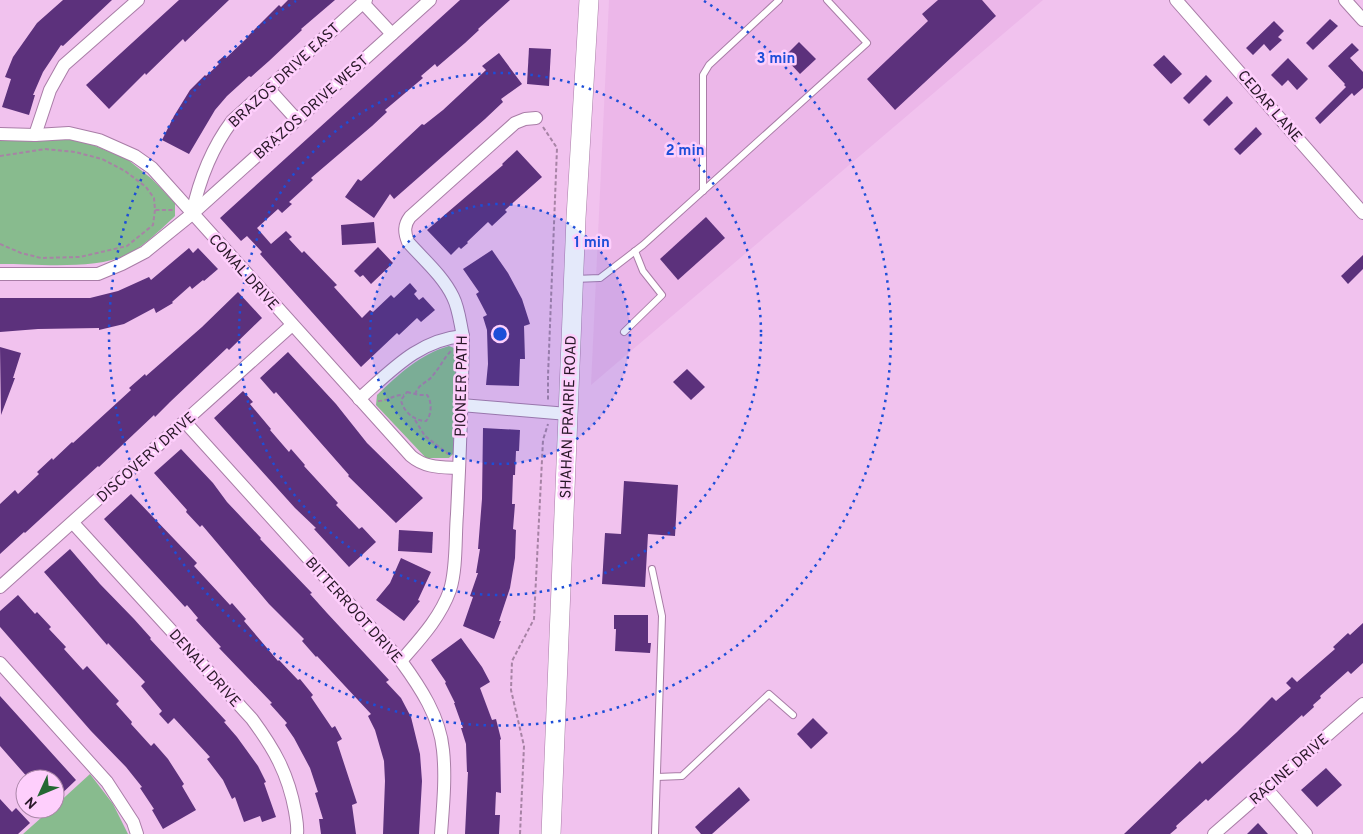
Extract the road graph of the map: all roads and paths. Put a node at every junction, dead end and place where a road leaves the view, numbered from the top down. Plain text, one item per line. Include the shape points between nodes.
1 (138, 0) edge
2 (430, 0) edge
3 (589, 0) edge
4 (779, 0) edge
5 (828, 0) edge
6 (1176, 0) edge
7 (1345, 0) edge
8 (365, 1) edge
9 (1363, 20) edge
10 (392, 34) junction
11 (268, 88) junction
12 (536, 118) joint
13 (297, 120) junction
14 (0, 134) edge
15 (35, 135) junction
16 (0, 156) edge
17 (703, 191) junction
18 (156, 210) junction
19 (176, 210) dead end
20 (1363, 213) edge
21 (192, 214) junction
22 (0, 244) edge
23 (635, 251) junction
24 (0, 274) edge
25 (573, 278) junction
26 (292, 325) junction
27 (624, 332) dead end
28 (463, 336) junction
29 (454, 349) dead end
30 (415, 394) junction
31 (404, 395) junction
32 (359, 400) junction
33 (375, 400) dead end
34 (461, 405) junction
35 (548, 412) junction
36 (568, 414) junction
37 (414, 418) junction
38 (185, 422) junction
39 (450, 455) dead end
40 (459, 468) junction
41 (73, 523) junction
42 (652, 569) dead end
43 (0, 587) edge
44 (401, 661) junction
45 (0, 663) edge
46 (1363, 704) edge
47 (793, 715) dead end
48 (657, 778) junction
49 (1266, 788) junction
50 (138, 834) edge
51 (297, 834) edge
52 (441, 834) edge
53 (520, 834) edge
54 (551, 834) edge
55 (655, 834) edge
56 (1214, 834) edge
57 (1306, 834) edge

1 - 15 street via 64,65 50,90
2 - 10 street, BRAZOS DRIVE WEST
3 - 25 street, SHAHAN PRAIRIE ROAD
4 - 17 lane via 709,66 703,76
5 - 17 lane via 867,43
6 - 20 street, CEDAR LANE
7 - 9 street
8 - 10 street
8 - 11 street, BRAZOS DRIVE EAST
10 - 13 street, BRAZOS DRIVE WEST
11 - 13 street
11 - 21 street, BRAZOS DRIVE EAST via 220,138 196,195
12 - 28 street, PIONEER PATH via 525,118 515,124 406,223 408,242 444,282 453,297
12 - 35 path via 557,148
13 - 21 street, BRAZOS DRIVE WEST
14 - 15 street, COMAL DRIVE
15 - 21 street, COMAL DRIVE via 69,133 126,151 152,168
16 - 18 path via 45,149 102,159 146,187 154,198
17 - 23 lane
18 - 19 path
18 - 22 path via 153,225 127,246 80,257 41,258
21 - 24 street, BRAZOS DRIVE WEST via 146,252 98,274
21 - 26 street, COMAL DRIVE
23 - 25 lane via 600,278
23 - 27 lane via 643,271 662,296
25 - 36 street, SHAHAN PRAIRIE ROAD
26 - 32 street, COMAL DRIVE
26 - 38 street, DISCOVERY DRIVE
28 - 32 street via 447,337 417,350
28 - 34 street, PIONEER PATH
29 - 30 path via 435,374 418,386
30 - 31 path via 407,392
30 - 37 path via 430,398 430,414 426,421
31 - 33 path via 399,394 390,400
31 - 37 path via 402,404
32 - 40 street, COMAL DRIVE via 419,463
34 - 35 street
34 - 40 street, PIONEER PATH
35 - 36 street
35 - 53 path via 543,440 534,619 512,661 510,690 524,746
36 - 54 street, SHAHAN PRAIRIE ROAD
37 - 39 path via 425,436
38 - 41 street, DISCOVERY DRIVE
38 - 44 street, BITTERROOT DRIVE
40 - 44 street, PIONEER PATH via 450,588 438,615
41 - 43 street, DISCOVERY DRIVE
41 - 51 street, DENALI DRIVE via 252,719 271,745 292,793
42 - 48 lane via 662,616
44 - 52 street, BITTERROOT DRIVE via 420,686 438,727 443,748
45 - 50 street via 107,782
46 - 49 street, RACINE DRIVE
47 - 48 lane via 769,694 682,776
48 - 55 lane
49 - 56 street, RACINE DRIVE
49 - 57 street

